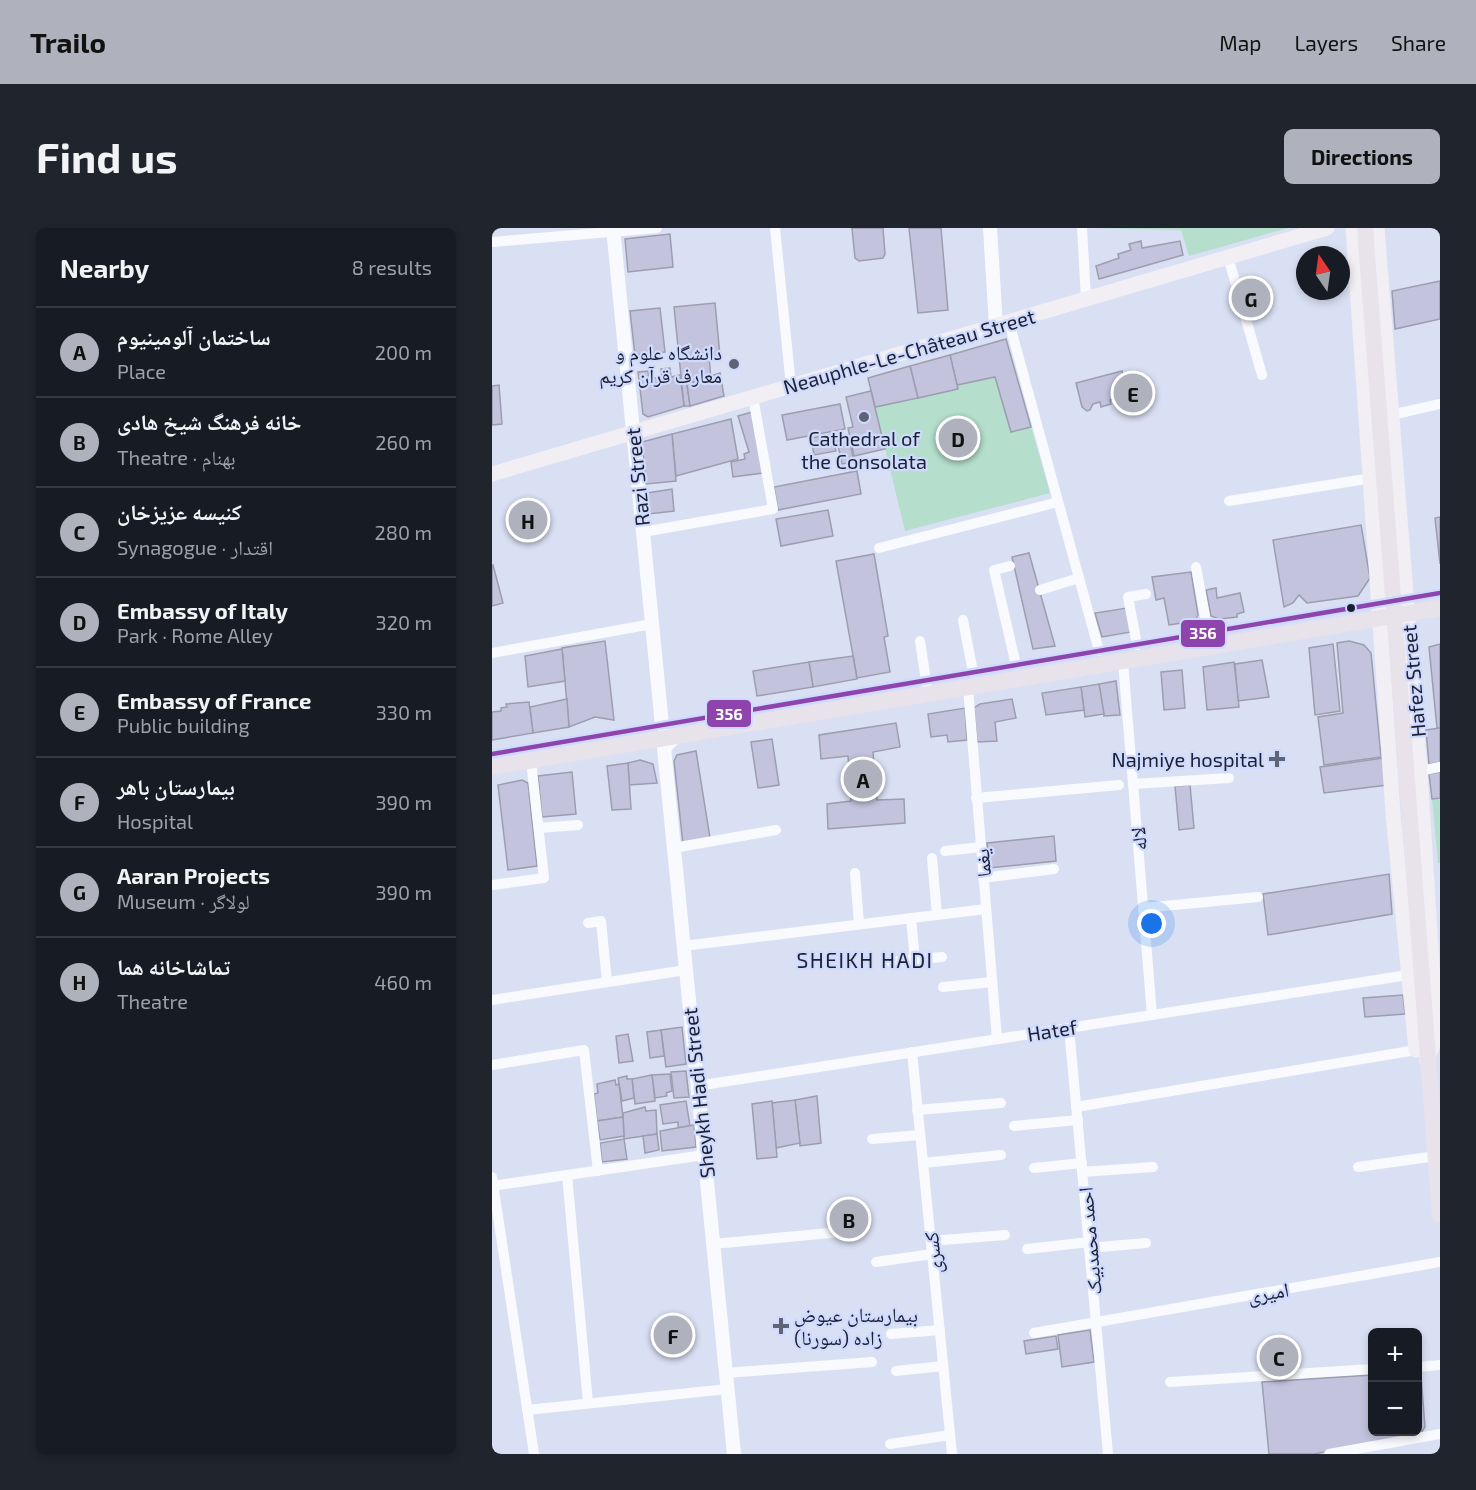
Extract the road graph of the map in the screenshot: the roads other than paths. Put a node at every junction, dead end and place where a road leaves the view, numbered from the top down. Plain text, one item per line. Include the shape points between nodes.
1 (657, 228) edge
2 (775, 228) edge
3 (990, 228) edge
4 (1082, 228) edge
5 (1327, 228) edge
6 (1353, 228) edge
7 (1365, 228) edge
8 (1377, 228) edge
9 (613, 230) edge
10 (492, 242) edge
11 (1228, 257) junction
12 (1086, 299) junction
13 (1003, 324) junction
14 (1262, 375) dead end
15 (791, 386) junction
16 (753, 397) junction
17 (1440, 404) edge
18 (1390, 415) junction
19 (633, 433) junction
20 (492, 474) edge
21 (1372, 478) junction
22 (1229, 501) dead end
23 (1058, 502) junction
24 (643, 531) junction
25 (879, 548) dead end
26 (1010, 566) dead end
27 (1196, 567) dead end
28 (1079, 578) junction
29 (1040, 590) dead end
30 (1146, 594) dead end
31 (1440, 608) edge
32 (1407, 615) junction
33 (1379, 619) junction
34 (963, 620) dead end
35 (652, 624) junction
36 (1209, 640) junction
37 (920, 641) dead end
38 (1139, 652) junction
39 (492, 653) edge
40 (1101, 658) junction
41 (1123, 662) junction
42 (1017, 672) junction
43 (973, 682) junction
44 (1413, 691) junction
45 (1384, 692) junction
46 (928, 694) junction
47 (666, 734) junction
48 (531, 761) junction
49 (492, 767) edge
50 (1440, 767) edge
51 (1420, 771) junction
52 (1229, 778) dead end
53 (1133, 783) junction
54 (1119, 785) dead end
55 (976, 798) junction
56 (578, 825) dead end
57 (539, 828) junction
58 (776, 830) dead end
59 (981, 847) junction
60 (674, 848) junction
61 (945, 851) dead end
62 (932, 858) dead end
63 (1054, 869) dead end
64 (855, 873) dead end
65 (983, 878) junction
66 (493, 885) edge
67 (1258, 897) dead end
68 (1143, 908) junction
69 (986, 909) junction
70 (937, 915) junction
71 (911, 918) junction
72 (588, 923) dead end
73 (859, 924) junction
74 (683, 946) junction
75 (942, 957) dead end
76 (915, 960) junction
77 (891, 963) dead end
78 (686, 970) junction
79 (1408, 975) junction
80 (1437, 980) edge
81 (607, 982) junction
82 (992, 982) junction
83 (943, 987) dead end
84 (492, 1000) edge
85 (1152, 1015) junction
86 (1069, 1028) junction
87 (997, 1039) junction
88 (912, 1052) junction
89 (1422, 1053) junction
90 (492, 1065) edge
91 (697, 1086) junction
92 (1001, 1103) dead end
93 (1076, 1107) junction
94 (917, 1110) junction
95 (1078, 1120) junction
96 (1014, 1126) dead end
97 (920, 1135) junction
98 (872, 1139) dead end
99 (704, 1155) junction
100 (1001, 1155) dead end
101 (1436, 1156) junction
102 (923, 1163) junction
103 (1153, 1167) dead end
104 (1358, 1167) dead end
105 (1034, 1168) dead end
106 (1082, 1168) junction
107 (598, 1171) junction
108 (567, 1175) junction
109 (492, 1183) edge
110 (1440, 1215) edge
111 (862, 1230) dead end
112 (1005, 1235) dead end
113 (931, 1241) junction
114 (713, 1244) junction
115 (1146, 1244) dead end
116 (1089, 1245) junction
117 (1027, 1249) dead end
118 (932, 1254) junction
119 (876, 1262) dead end
120 (1440, 1262) edge
121 (1096, 1322) junction
122 (940, 1330) junction
123 (1034, 1333) dead end
124 (891, 1334) dead end
125 (872, 1362) dead end
126 (1440, 1365) edge
127 (943, 1366) junction
128 (1422, 1366) edge
129 (1368, 1369) edge
130 (896, 1371) dead end
131 (726, 1373) junction
132 (1170, 1382) dead end
133 (727, 1389) junction
134 (588, 1403) junction
135 (527, 1410) junction
136 (1440, 1434) edge
137 (950, 1435) junction
138 (890, 1444) dead end
139 (534, 1454) edge
140 (734, 1454) edge
141 (952, 1454) edge
142 (1108, 1454) edge
143 (1329, 1454) edge

1 - 9 street
2 - 15 street
3 - 13 street
4 - 12 street
5 - 11 main road, Neauphle-Le-Château Street
6 - 21 main road, Hafez Street
7 - 89 main road, Hafez Street via 1422,994
8 - 18 main road, Hafez Street
9 - 10 street
9 - 19 street, Razi Street
11 - 12 main road, Neauphle-Le-Château Street
11 - 14 street
12 - 13 main road, Neauphle-Le-Château Street
13 - 15 main road, Neauphle-Le-Château Street
13 - 23 street
15 - 16 main road, Neauphle-Le-Château Street
16 - 19 main road, Neauphle-Le-Château Street
16 - 24 street via 773,509
17 - 18 street
18 - 32 main road, Hafez Street
19 - 20 main road, Neauphle-Le-Château Street
19 - 24 street, Razi Street
21 - 22 street
21 - 33 main road, Hafez Street
23 - 25 street
23 - 28 street
24 - 35 street, Razi Street
26 - 42 street via 994,570
27 - 36 street
28 - 29 street
28 - 40 street
30 - 38 street via 1128,597
31 - 32 main road
32 - 33 main road
32 - 44 main road, Hafez Street
33 - 36 main road
33 - 45 main road, Hafez Street
34 - 43 street, یغما
35 - 39 street
35 - 47 street, Razi Street
36 - 38 main road
37 - 46 street
38 - 41 main road
40 - 41 main road
40 - 42 main road
41 - 53 street, لاله
42 - 43 main road
43 - 46 main road
43 - 55 street, یغما
44 - 45 main road
44 - 51 main road, Hafez Street
45 - 79 main road, Hafez Street
46 - 47 main road
47 - 48 main road
47 - 60 street, Sheykh Hadi Street
48 - 49 main road
48 - 57 street
50 - 51 street
51 - 80 main road, Hafez Street
52 - 53 street
53 - 68 street, لاله
54 - 55 street
55 - 59 street, یغما
56 - 57 street
57 - 66 street via 544,878
58 - 60 street
59 - 61 street
59 - 65 street, یغما
60 - 74 street, Sheykh Hadi Street
62 - 70 street
63 - 65 street
64 - 73 street
65 - 69 street, یغما
67 - 68 street
68 - 85 street, لاله
69 - 70 street
69 - 82 street, یغما
70 - 71 street
71 - 73 street
71 - 76 street
72 - 81 street via 601,921
73 - 74 street
74 - 78 street, Sheykh Hadi Street
75 - 76 street
76 - 77 street
78 - 81 street
78 - 91 street, Sheykh Hadi Street
79 - 85 street, Hatef
79 - 89 main road, Hafez Street
80 - 89 main road, Hafez Street via 1436,1036
81 - 84 street
82 - 83 street
82 - 87 street, یغما
85 - 86 street, Hatef
86 - 87 street, Hatef
86 - 93 street, احمد محمدبیک
87 - 88 street, Hatef
88 - 91 street, Hatef
88 - 94 street, کسری
89 - 93 street
89 - 101 main road, Hafez Street
90 - 107 street via 584,1050
91 - 99 street, Sheykh Hadi Street
92 - 94 street
93 - 95 street, احمد محمدبیک
94 - 97 street, کسری
95 - 96 street
95 - 106 street, احمد محمدبیک
97 - 98 street
97 - 102 street, کسری
99 - 107 street
99 - 114 street, Sheykh Hadi Street
100 - 102 street
101 - 104 street
101 - 110 main road, Hafez Street
102 - 113 street, کسری
103 - 106 street
105 - 106 street
106 - 116 street, احمد محمدبیک
107 - 108 street
108 - 109 street
108 - 134 street
109 - 135 street
111 - 114 street
112 - 113 street
113 - 118 street, کسری
114 - 131 street, Sheykh Hadi Street
115 - 116 street
116 - 117 street
116 - 121 street, احمد محمدبیک
118 - 119 street
118 - 122 street, کسری
120 - 121 street, امیری
121 - 123 street, امیری
121 - 142 street, احمد محمدبیک
122 - 124 street
122 - 127 street, کسری
125 - 131 street
126 - 128 street
127 - 130 street
127 - 137 street, کسری
129 - 132 street
131 - 133 street, Sheykh Hadi Street
133 - 134 street
133 - 140 street, Sheykh Hadi Street
134 - 135 street
135 - 139 street
136 - 143 street
137 - 138 street
137 - 141 street, کسری

